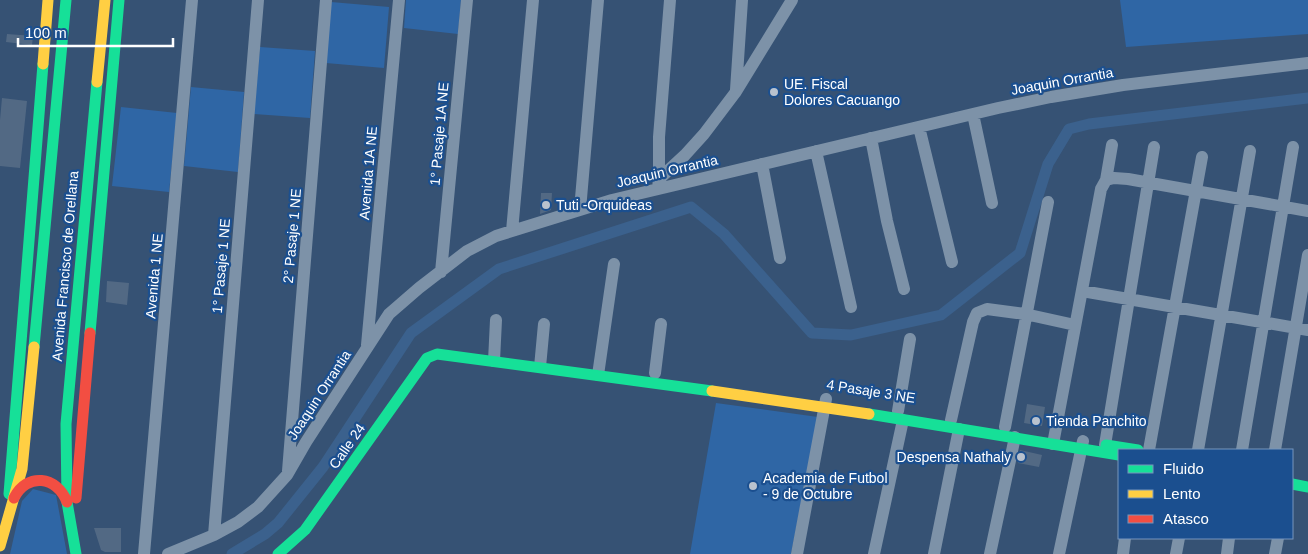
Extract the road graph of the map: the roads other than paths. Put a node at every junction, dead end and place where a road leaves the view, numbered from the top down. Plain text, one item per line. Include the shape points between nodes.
1 (48, 0) edge
2 (66, 0) edge
3 (105, 0) edge
4 (118, 0) edge
5 (192, 0) edge
6 (258, 0) edge
7 (326, 0) edge
8 (398, 0) edge
9 (467, 0) edge
10 (533, 0) edge
11 (598, 0) edge
12 (670, 0) edge
13 (742, 0) edge
14 (792, 0) edge
15 (1308, 63) edge
16 (736, 94) junction
17 (973, 114) junction
18 (919, 127) junction
19 (871, 138) junction
20 (1112, 145) dead end
21 (1154, 147) dead end
22 (1293, 147) dead end
23 (816, 151) junction
24 (1250, 151) dead end
25 (1202, 157) dead end
26 (762, 164) junction
27 (1106, 180) junction
28 (1148, 183) junction
29 (658, 184) junction
30 (1196, 191) junction
31 (1242, 199) junction
32 (1048, 202) dead end
33 (992, 203) dead end
34 (1283, 206) junction
35 (580, 210) junction
36 (1308, 210) edge
37 (512, 231) junction
38 (1308, 255) edge
39 (780, 258) dead end
40 (952, 262) dead end
41 (614, 264) dead end
42 (441, 272) junction
43 (904, 289) dead end
44 (1082, 291) junction
45 (1129, 299) junction
46 (1175, 307) junction
47 (851, 308) dead end
48 (1025, 314) junction
49 (1221, 315) junction
50 (496, 320) dead end
51 (1264, 322) junction
52 (544, 324) dead end
53 (661, 324) dead end
54 (1075, 325) junction
55 (1302, 329) edge
56 (910, 339) dead end
57 (367, 348) junction
58 (437, 354) joint
59 (494, 361) junction
60 (540, 367) junction
61 (655, 373) junction
62 (598, 375) junction
63 (825, 404) junction
64 (901, 416) junction
65 (955, 424) junction
66 (1005, 427) junction
67 (1015, 437) junction
68 (1053, 440) junction
69 (1082, 445) junction
70 (1105, 445) junction
71 (1131, 449) edge
72 (1149, 449) edge
73 (1198, 449) edge
74 (1242, 449) edge
75 (1275, 449) edge
76 (1118, 455) edge
77 (288, 475) junction
78 (1293, 476) edge
79 (1308, 478) edge
80 (1293, 484) edge
81 (1308, 487) edge
82 (67, 502) junction
83 (10, 509) junction
84 (5, 527) junction
85 (214, 535) junction
86 (0, 539) edge
87 (1125, 539) edge
88 (1179, 539) edge
89 (1229, 539) edge
90 (1278, 539) edge
91 (0, 546) edge
92 (75, 547) edge
93 (144, 554) edge
94 (168, 554) edge
95 (278, 554) edge
96 (797, 554) edge
97 (874, 554) edge
98 (934, 554) edge
99 (990, 554) edge
100 (1059, 554) edge
101 (1123, 554) edge
102 (1176, 554) edge
103 (1227, 554) edge
104 (1275, 554) edge

1 - 83 main road, Avenida Francisco de Orellana via 11,456
2 - 83 main road, Avenida Francisco de Orellana via 24,456
3 - 82 main road, Avenida Francisco de Orellana via 66,424
4 - 92 main road, Avenida Francisco de Orellana
5 - 93 street, Avenida 1 NE
6 - 85 street, 1° Pasaje 1 NE
7 - 77 street, 2° Pasaje 1 NE
8 - 57 street, Avenida 1A NE
9 - 42 street, 1° Pasaje 1A NE
10 - 37 street
11 - 35 street
12 - 29 street
13 - 16 street
14 - 16 street
15 - 17 street, Joaquin Orrantia via 1123,85
16 - 29 street
17 - 18 street, Joaquin Orrantia
17 - 33 street
18 - 19 street, Joaquin Orrantia
18 - 40 street
19 - 23 street, Joaquin Orrantia
19 - 43 street
20 - 27 street
21 - 28 street
22 - 34 street
23 - 26 street, Joaquin Orrantia
23 - 47 street
24 - 31 street
25 - 30 street
26 - 29 street, Joaquin Orrantia
26 - 39 street
27 - 28 street via 1114,178
27 - 44 street via 1101,189
28 - 30 street
28 - 45 street
29 - 35 street, Joaquin Orrantia
30 - 31 street
30 - 46 street
31 - 34 street
31 - 49 street
32 - 48 street
34 - 36 street
34 - 51 street
35 - 37 street, Joaquin Orrantia
37 - 42 street, Joaquin Orrantia via 467,251
38 - 55 street
41 - 62 street
42 - 57 street, Joaquin Orrantia via 389,314
44 - 45 street
44 - 54 street
45 - 46 street
45 - 70 street
46 - 49 street
46 - 72 street
48 - 54 street
48 - 65 street via 987,309 977,313
48 - 66 street
49 - 51 street
49 - 73 street
50 - 59 street
51 - 55 street
51 - 74 street
52 - 60 street
53 - 61 street
54 - 68 street
55 - 75 street
56 - 64 street
57 - 77 street, Joaquin Orrantia
58 - 59 main road, 4 Pasaje 3 NE
58 - 95 main road, Calle 24 via 427,358 306,530
59 - 60 main road, 4 Pasaje 3 NE
60 - 62 main road, 4 Pasaje 3 NE
61 - 62 main road, 4 Pasaje 3 NE
61 - 63 main road, 4 Pasaje 3 NE
62 - 63 main road, 4 Pasaje 3 NE
63 - 64 main road, 4 Pasaje 3 NE
63 - 96 street
64 - 65 main road, 4 Pasaje 3 NE
64 - 97 street
65 - 66 main road, 4 Pasaje 3 NE
65 - 67 main road, 4 Pasaje 3 NE
65 - 98 street
66 - 68 main road, 4 Pasaje 3 NE
67 - 68 main road, 4 Pasaje 3 NE
67 - 99 street
68 - 69 main road, 4 Pasaje 3 NE
69 - 70 main road, 4 Pasaje 3 NE
69 - 76 main road, 4 Pasaje 3 NE
69 - 100 street
70 - 71 main road, 4 Pasaje 3 NE
77 - 85 street, Joaquin Orrantia via 258,507
78 - 79 main road
80 - 81 main road
82 - 83 main road via 58,487 30,481 20,487
82 - 92 main road, Avenida Francisco de Orellana
83 - 84 main road, Avenida Francisco de Orellana
84 - 86 main road, Avenida Francisco de Orellana
84 - 91 main road, Avenida Francisco de Orellana
85 - 94 street, Joaquin Orrantia
87 - 101 street
88 - 102 street
89 - 103 street
90 - 104 street

